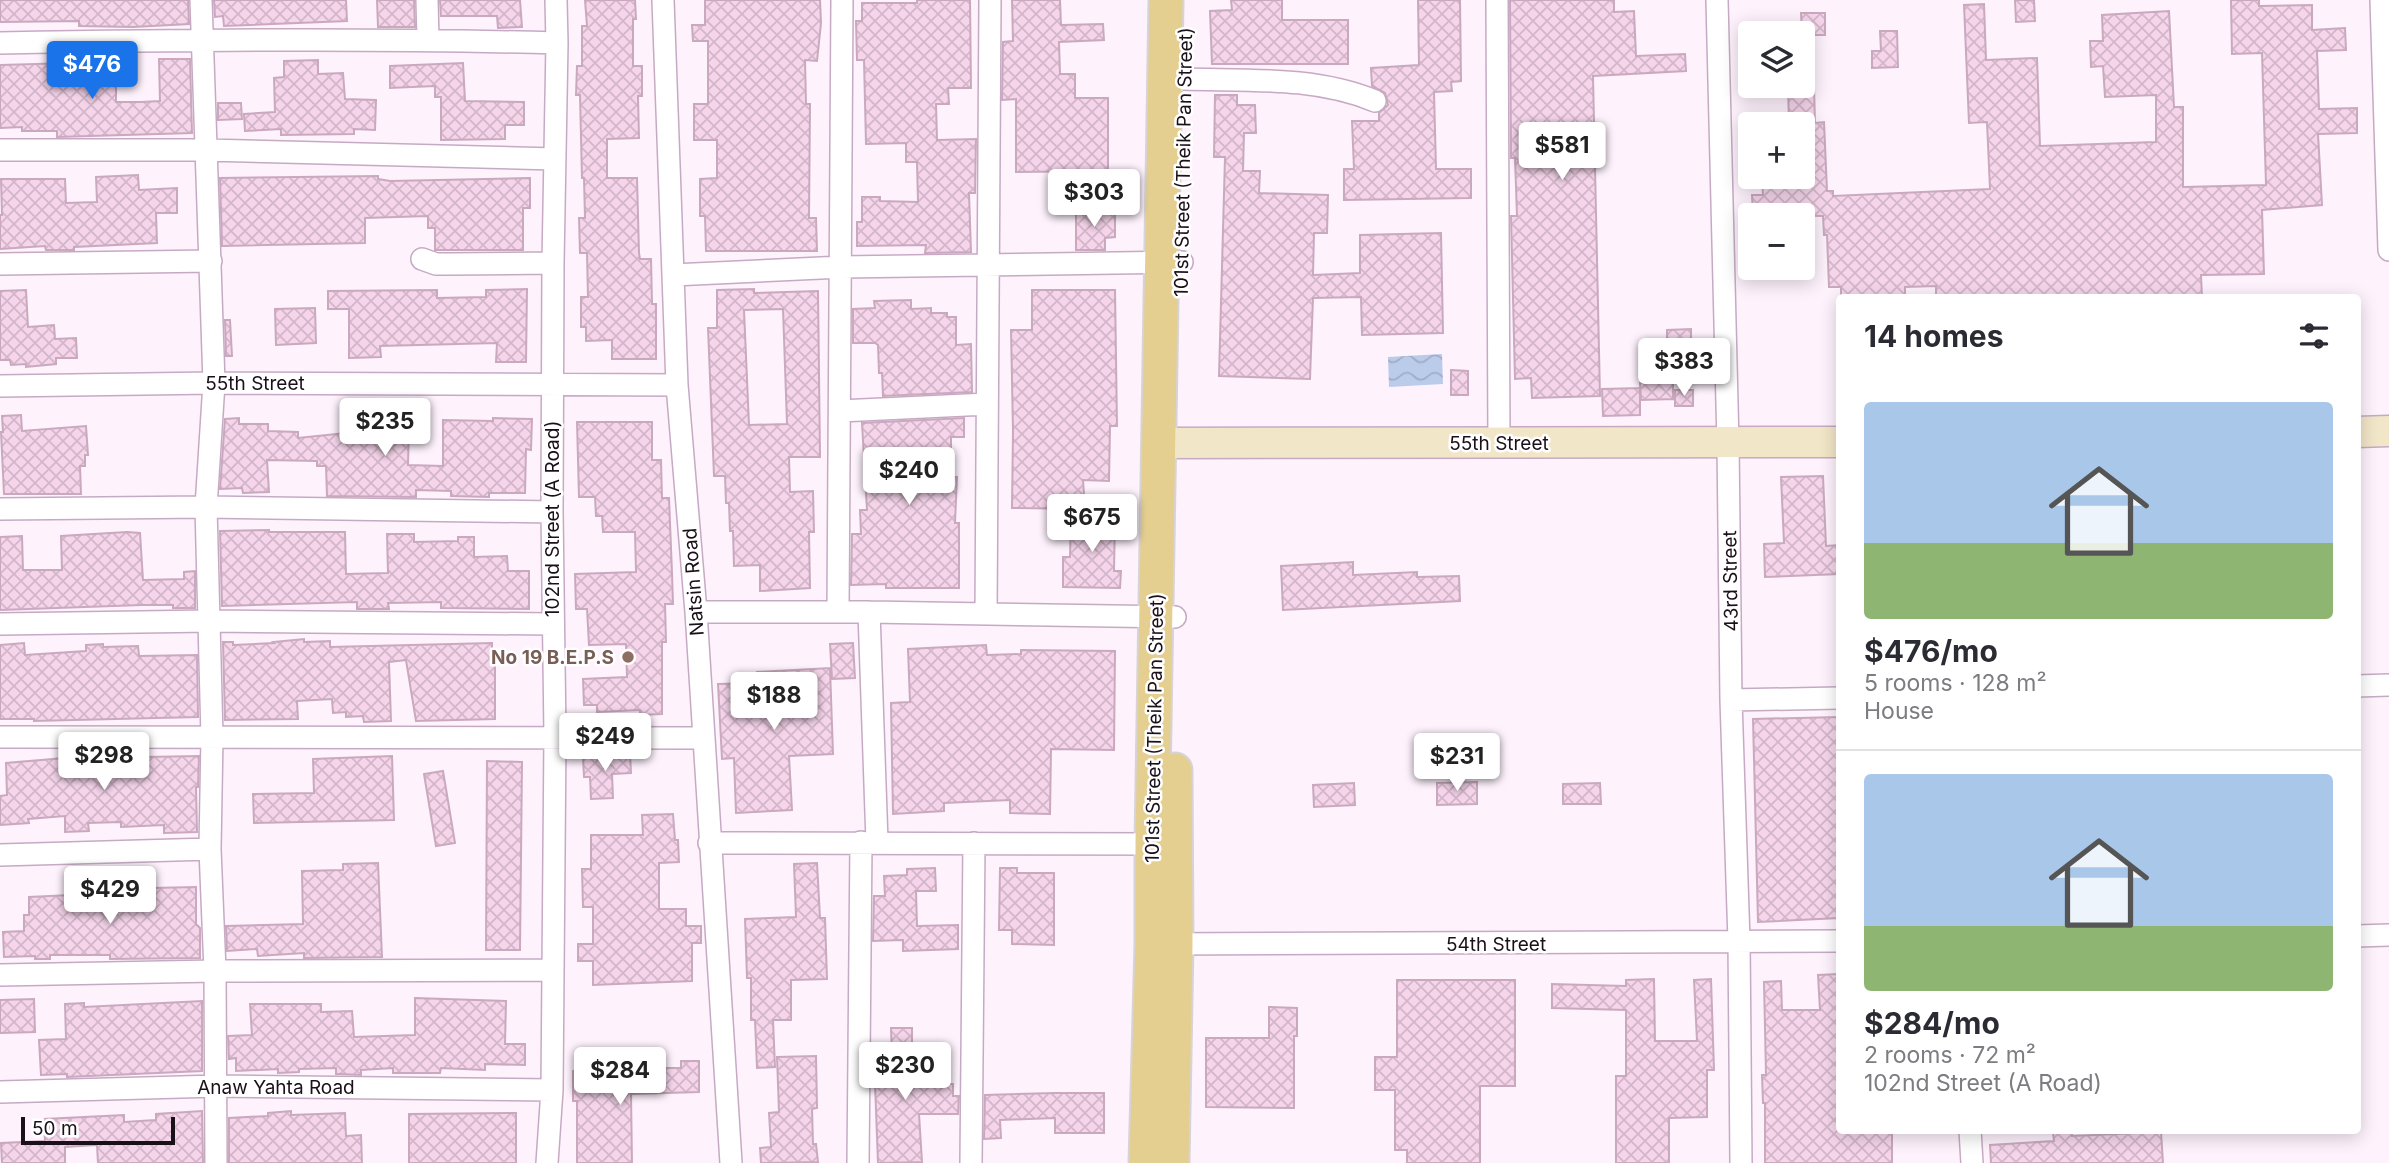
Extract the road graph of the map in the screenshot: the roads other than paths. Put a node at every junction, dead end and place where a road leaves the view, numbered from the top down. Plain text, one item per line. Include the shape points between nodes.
1 (201, 0) edge
2 (427, 0) edge
3 (556, 0) edge
4 (663, 0) edge
5 (842, 0) edge
6 (990, 0) edge
7 (1166, 0) edge
8 (1185, 0) edge
9 (1497, 0) edge
10 (1717, 0) edge
11 (2381, 0) edge
12 (201, 39) junction
13 (428, 39) junction
14 (0, 43) edge
15 (557, 43) junction
16 (1183, 79) junction
17 (1375, 101) dead end
18 (0, 150) edge
19 (207, 150) junction
20 (555, 159) junction
21 (2389, 250) edge
22 (422, 259) dead end
23 (211, 261) junction
24 (1172, 262) junction
25 (553, 263) junction
26 (0, 264) edge
27 (989, 265) junction
28 (842, 267) junction
29 (673, 275) junction
30 (214, 383) junction
31 (553, 384) junction
32 (677, 385) junction
33 (0, 386) edge
34 (988, 404) junction
35 (840, 411) junction
36 (2389, 431) edge
37 (2361, 432) edge
38 (1836, 442) edge
39 (1169, 443) junction
40 (1499, 443) junction
41 (1728, 444) junction
42 (206, 507) junction
43 (0, 509) edge
44 (552, 512) junction
45 (838, 611) junction
46 (696, 612) junction
47 (869, 612) junction
48 (986, 614) junction
49 (1165, 617) junction
50 (210, 621) junction
51 (0, 624) edge
52 (552, 624) junction
53 (2389, 685) edge
54 (2361, 686) edge
55 (1836, 698) edge
56 (1731, 700) junction
57 (555, 736) junction
58 (0, 737) edge
59 (212, 737) junction
60 (703, 738) junction
61 (869, 842) junction
62 (709, 843) junction
63 (974, 843) junction
64 (1163, 844) junction
65 (210, 849) junction
66 (0, 855) edge
67 (2389, 935) edge
68 (2361, 936) edge
69 (1739, 941) junction
70 (1836, 941) edge
71 (1164, 944) junction
72 (553, 970) junction
73 (215, 971) junction
74 (0, 975) edge
75 (217, 1086) junction
76 (552, 1090) junction
77 (0, 1092) edge
78 (1970, 1134) edge
79 (216, 1163) edge
80 (548, 1163) edge
81 (731, 1163) edge
82 (858, 1163) edge
83 (971, 1163) edge
84 (1146, 1163) edge
85 (1172, 1163) edge
86 (1741, 1163) edge
87 (1972, 1163) edge

1 - 12 street
2 - 13 street
3 - 15 street, 102nd Street (A Road)
4 - 29 street, Natsin Road
5 - 28 street
6 - 27 street
7 - 24 main road, 101st Street (Theik Pan Street)
8 - 16 main road, 101st Street (Theik Pan Street)
9 - 40 street
10 - 41 street, 43rd Street
11 - 21 street
12 - 13 street
12 - 14 street
12 - 19 street
13 - 15 street
15 - 20 street, 102nd Street (A Road)
16 - 17 street via 1325,85
16 - 24 main road, 101st Street (Theik Pan Street)
18 - 19 street
19 - 20 street
19 - 23 street
20 - 25 street, 102nd Street (A Road)
22 - 25 street via 436,264
23 - 26 street
23 - 30 street
24 - 27 street
24 - 39 main road, 101st Street (Theik Pan Street)
25 - 31 street, 102nd Street (A Road)
27 - 28 street
27 - 34 street
28 - 29 street
28 - 35 street
29 - 32 street, Natsin Road
30 - 31 street, 55th Street
30 - 33 street, 55th Street
30 - 42 street
31 - 32 street, 55th Street
31 - 44 street, 102nd Street (A Road)
32 - 46 street, Natsin Road
34 - 35 street
34 - 48 street
35 - 45 street
36 - 37 main road
38 - 41 main road, 55th Street
39 - 40 main road, 55th Street
39 - 49 main road, 101st Street (Theik Pan Street)
40 - 41 main road, 55th Street
41 - 56 street, 43rd Street
42 - 43 street
42 - 44 street
42 - 50 street
44 - 52 street, 102nd Street (A Road)
45 - 46 street
45 - 47 street
46 - 60 street, Natsin Road
47 - 48 street
47 - 61 street
48 - 49 street
49 - 64 main road, 101st Street (Theik Pan Street)
50 - 51 street
50 - 52 street
50 - 59 street
52 - 57 street, 102nd Street (A Road)
53 - 54 street
55 - 56 street
56 - 69 street, 43rd Street
57 - 59 street
57 - 60 street
57 - 72 street, 102nd Street (A Road)
58 - 59 street
59 - 65 street
60 - 62 street, Natsin Road
61 - 62 street
61 - 63 street
61 - 82 street
62 - 81 street, Natsin Road
63 - 64 street
63 - 83 street
64 - 71 main road, 101st Street (Theik Pan Street)
65 - 66 street
65 - 73 street
67 - 68 street
69 - 70 street, 54th Street
69 - 71 street, 54th Street
69 - 86 street, 43rd Street
71 - 84 main road, 101st Street (Theik Pan Street)
71 - 85 main road, 101st Street (Theik Pan Street)
72 - 73 street
72 - 76 street, 102nd Street (A Road)
73 - 74 street
73 - 75 street
75 - 76 street, Anaw Yahta Road
75 - 77 street, Anaw Yahta Road
75 - 79 street
76 - 80 street, 102nd Street (A Road)
78 - 87 street

